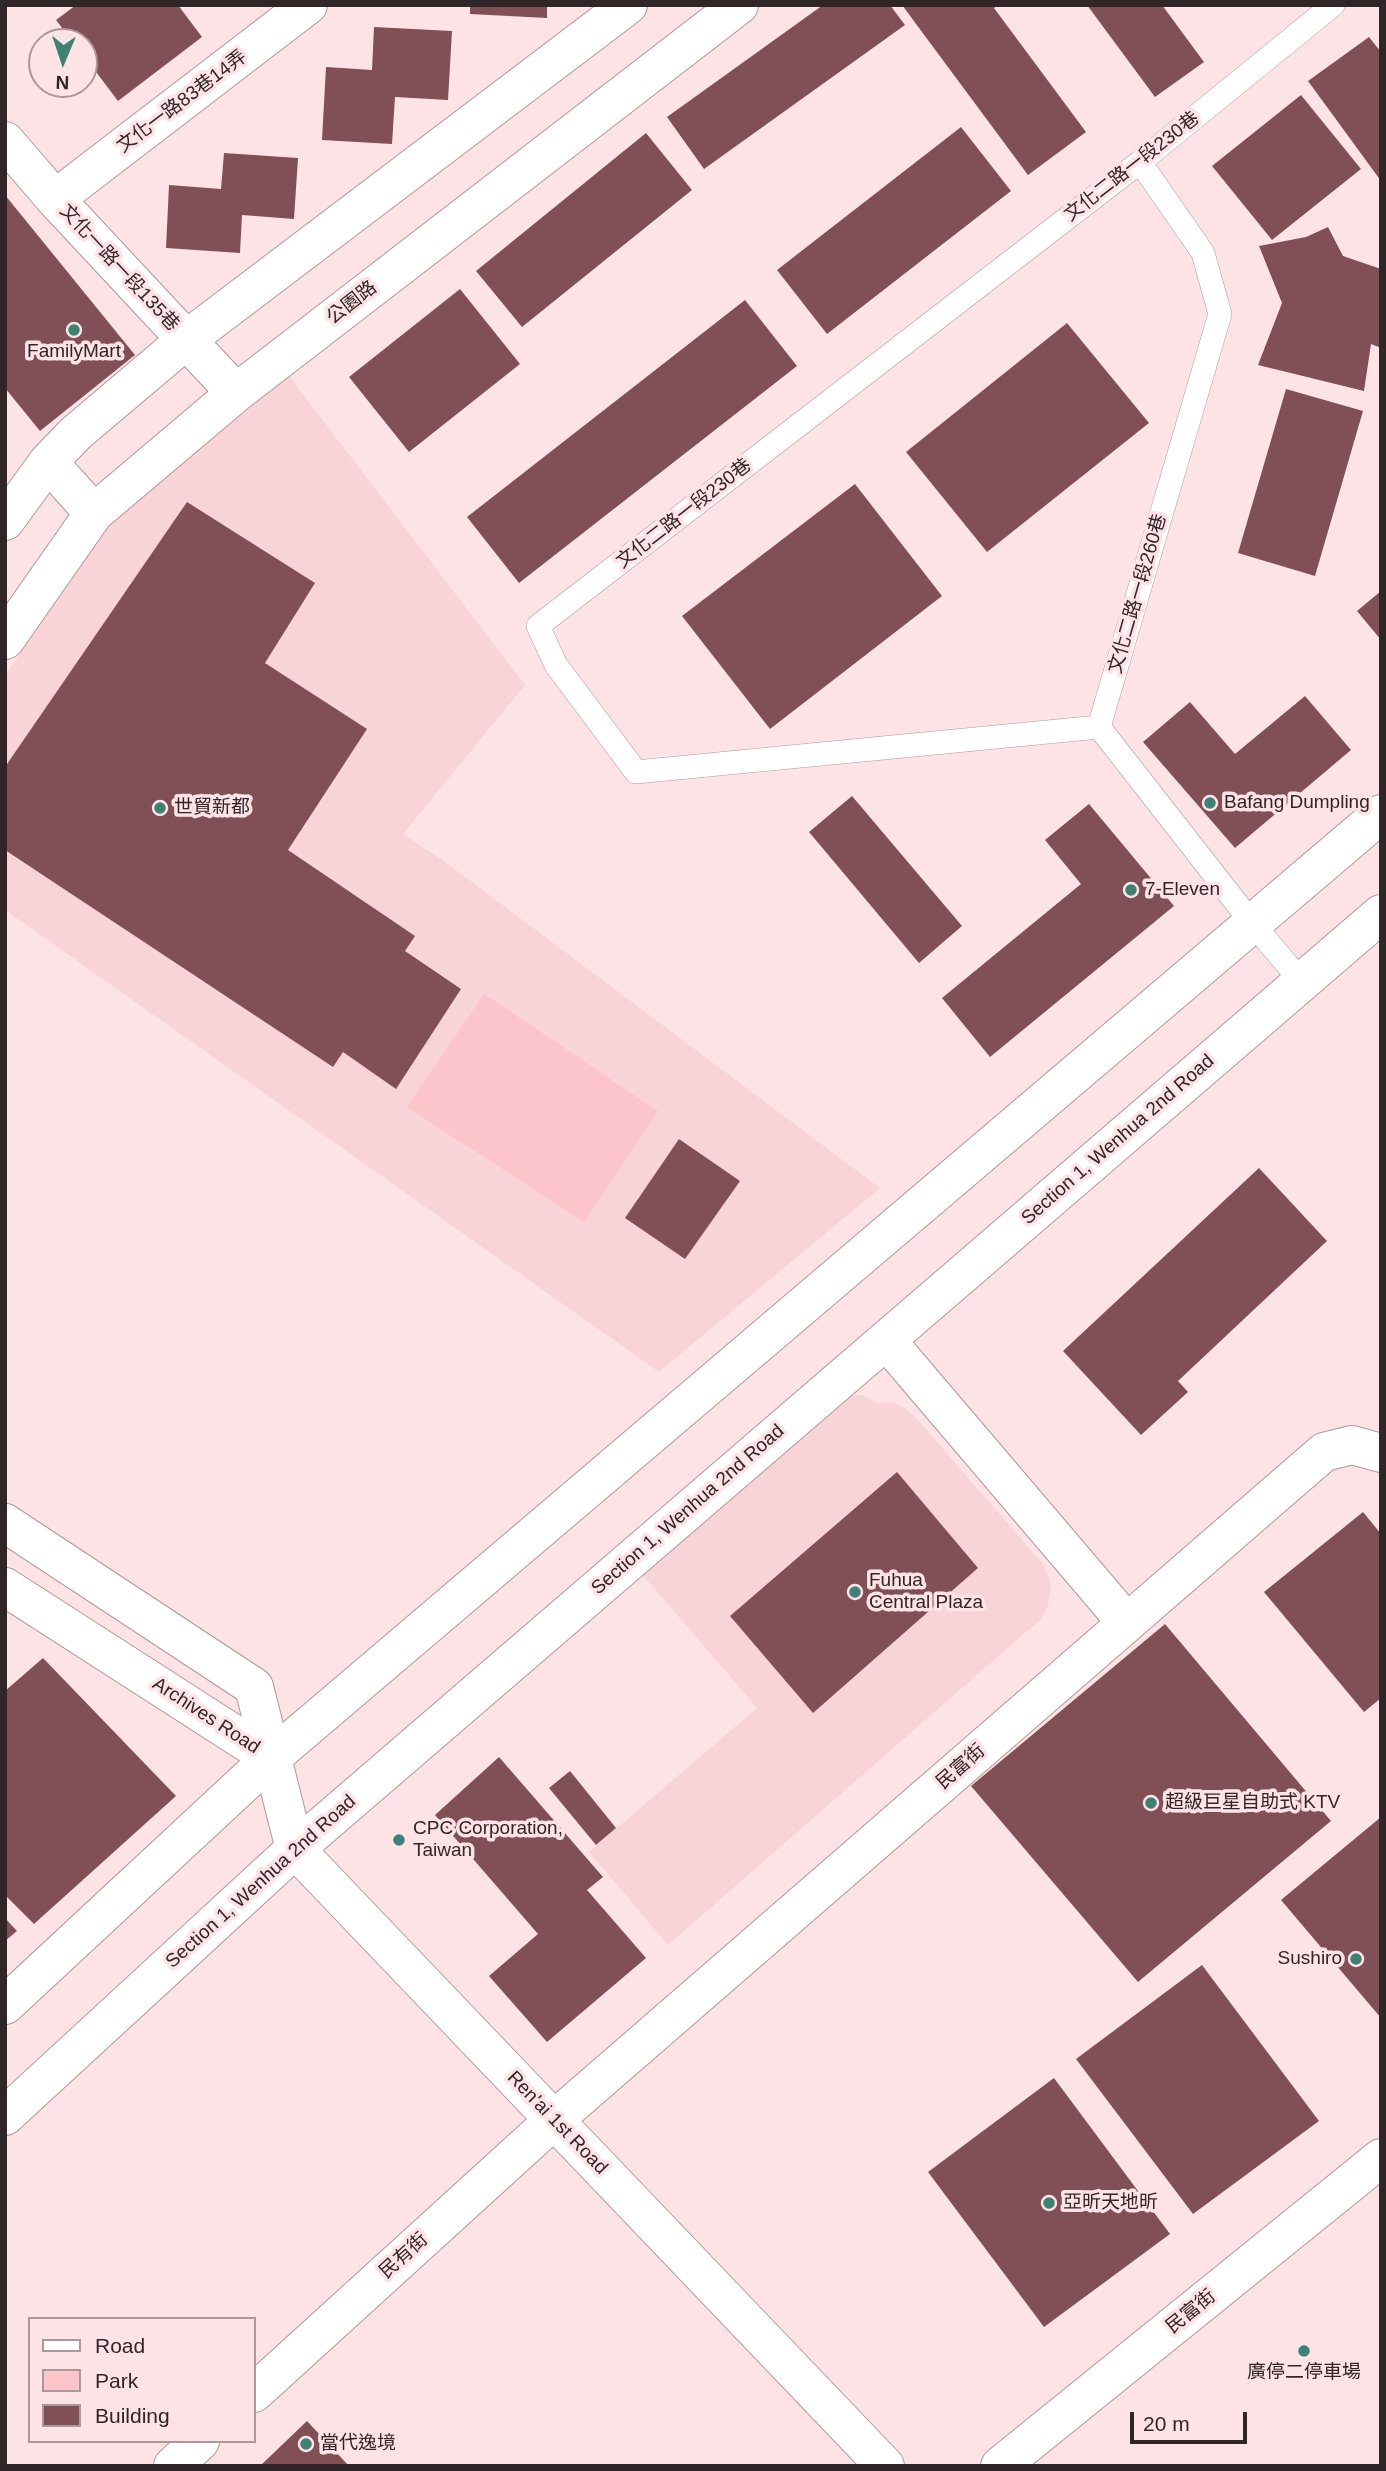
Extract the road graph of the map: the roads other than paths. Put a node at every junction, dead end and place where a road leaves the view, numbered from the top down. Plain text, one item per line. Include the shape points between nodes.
1 (308, 5) edge
2 (628, 5) edge
3 (739, 5) edge
4 (1333, 5) edge
5 (5, 141) edge
6 (1140, 162) junction
7 (55, 199) junction
8 (186, 340) junction
9 (236, 393) junction
10 (48, 462) junction
11 (8, 509) edge
12 (94, 513) junction
13 (5, 640) edge
14 (1099, 727) junction
15 (1381, 814) edge
16 (1381, 914) edge
17 (1252, 923) junction
18 (1302, 982) junction
19 (886, 1340) junction
20 (1381, 1453) edge
21 (19, 1532) edge
22 (5, 1571) edge
23 (5, 1587) edge
24 (1127, 1623) junction
25 (271, 1758) junction
26 (295, 1849) junction
27 (5, 2005) edge
28 (5, 2116) edge
29 (554, 2120) junction
30 (1381, 2158) edge
31 (256, 2391) edge
32 (198, 2443) edge
33 (173, 2466) edge
34 (885, 2466) edge
35 (1000, 2466) edge

1 - 7 street, 文化一路83巷14弄
2 - 8 street
3 - 9 street, 公園路
4 - 6 lane, 文化二路一段230巷
5 - 7 street, 文化一路一段135巷
6 - 14 lane, 文化二路一段260巷 via 1203,253 1220,314
6 - 14 lane, 文化二路一段230巷 via 538,626 556,665 636,772
7 - 8 street, 文化一路一段135巷
8 - 9 street, 文化一路一段135巷
8 - 10 street
9 - 12 street, 公園路
10 - 11 street
10 - 12 street
12 - 13 street, 公園路
14 - 17 lane
15 - 17 street
16 - 18 street, Section 1, Wenhua 2nd Road
17 - 18 lane
17 - 25 street
18 - 19 street, Section 1, Wenhua 2nd Road
19 - 24 street
19 - 26 street, Section 1, Wenhua 2nd Road
20 - 24 street, 民富街 via 1352,1445 1324,1452
21 - 22 street
21 - 25 street, Archives Road via 254,1687
23 - 25 street, Archives Road
24 - 29 street, 民富街
25 - 26 street, Ren'ai 1st Road
25 - 27 street
26 - 28 street, Section 1, Wenhua 2nd Road
26 - 29 street, Ren'ai 1st Road
29 - 31 street, 民有街
29 - 34 street, Ren'ai 1st Road
30 - 35 street, 民富街
32 - 33 street

